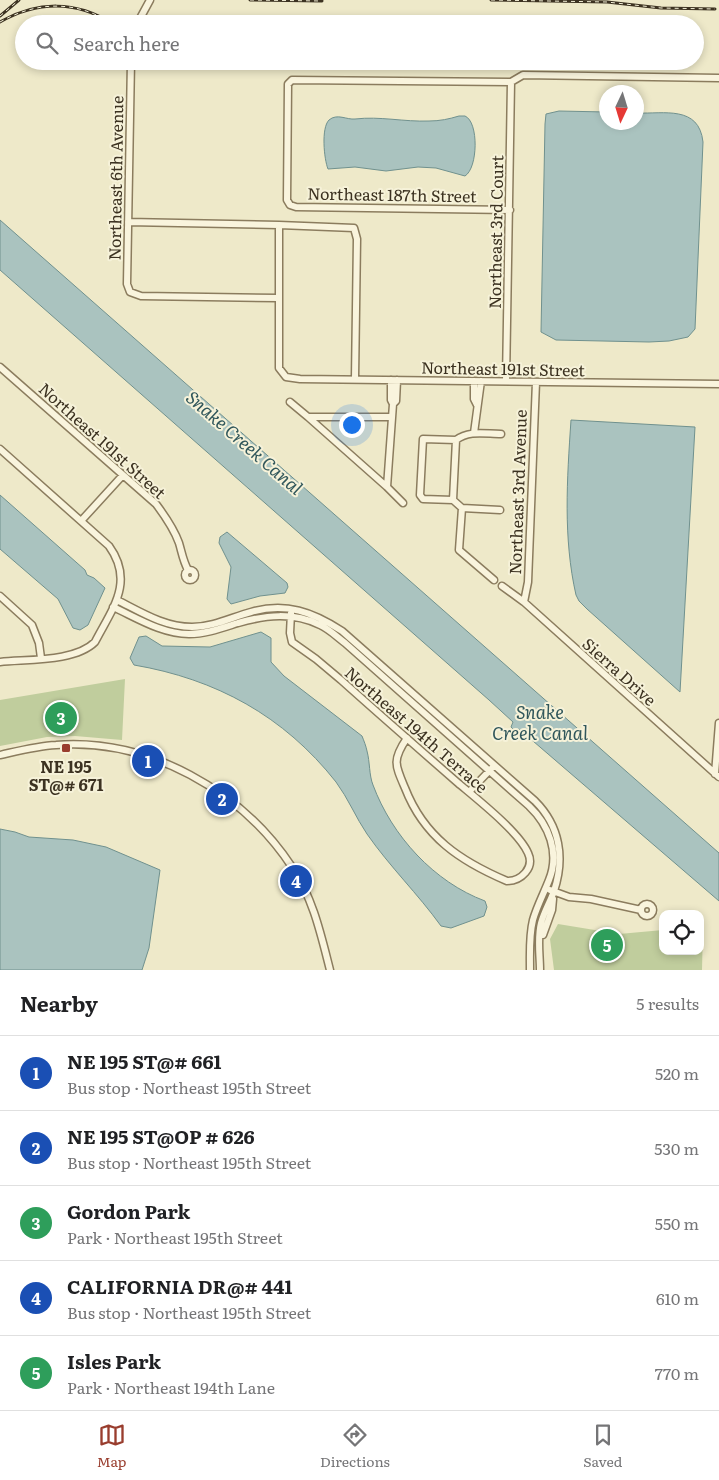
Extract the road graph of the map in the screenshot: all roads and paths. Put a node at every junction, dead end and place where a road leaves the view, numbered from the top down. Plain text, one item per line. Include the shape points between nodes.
1 (150, 0) edge
2 (142, 15) edge
3 (131, 70) edge
4 (719, 78) edge
5 (511, 82) junction
6 (510, 210) junction
7 (128, 222) junction
8 (279, 225) junction
9 (278, 298) junction
10 (0, 367) edge
11 (355, 378) junction
12 (394, 380) junction
13 (478, 381) junction
14 (506, 381) junction
15 (536, 382) junction
16 (719, 384) edge
17 (290, 402) dead end
18 (308, 417) junction
19 (392, 417) junction
20 (474, 433) junction
21 (501, 434) dead end
22 (456, 440) junction
23 (0, 450) edge
24 (123, 475) junction
25 (388, 487) junction
26 (453, 500) junction
27 (403, 502) dead end
28 (462, 508) junction
29 (500, 510) dead end
30 (81, 521) junction
31 (188, 570) dead end
32 (494, 580) dead end
33 (502, 586) dead end
34 (0, 596) edge
35 (524, 602) junction
36 (115, 604) junction
37 (292, 609) junction
38 (291, 616) junction
39 (41, 658) junction
40 (0, 662) edge
41 (719, 723) edge
42 (407, 738) junction
43 (0, 755) edge
44 (492, 768) junction
45 (717, 775) edge
46 (469, 792) junction
47 (546, 888) junction
48 (554, 891) junction
49 (641, 910) dead end
50 (330, 970) edge
51 (530, 970) edge
52 (540, 970) edge

1 - 2 street
3 - 7 street, Northeast 6th Avenue
4 - 5 street, Northeast 187th Street via 523,76
5 - 6 street, Northeast 3rd Court
5 - 6 street, Northeast 187th Street via 292,80 288,84 287,200 296,207
6 - 14 street, Northeast 3rd Court
7 - 8 street
7 - 9 street, Northeast 6th Avenue via 127,284 130,292 141,296
8 - 9 street
8 - 11 street via 354,228 357,239
9 - 11 street, Northeast 191st Street via 279,368 286,377
10 - 24 street, Northeast 191st Street
11 - 12 street, Northeast 191st Street
12 - 13 street, Northeast 191st Street
12 - 19 street
13 - 14 street, Northeast 191st Street
13 - 20 street via 474,398 477,405
14 - 15 street, Northeast 191st Street
15 - 16 street, Northeast 191st Street
15 - 35 street, Northeast 3rd Avenue via 528,582
17 - 18 street
18 - 19 street
18 - 25 street
19 - 25 street
20 - 21 street
20 - 22 street via 463,434
22 - 26 street
22 - 26 street via 423,439 420,495 423,499
23 - 30 street
24 - 30 street
24 - 31 street, Northeast 191st Street via 163,513 176,536
25 - 27 street
26 - 28 street
28 - 29 street
28 - 32 street via 459,550
30 - 36 street via 114,553 122,573
33 - 35 street, Sierra Drive
34 - 39 street via 32,625
35 - 45 street, Sierra Drive
36 - 37 street via 167,624 191,627 265,609
36 - 38 street via 160,629 187,634 213,631 265,616
36 - 39 street via 90,647 72,656
37 - 38 street, Northeast 194th Terrace
37 - 44 street via 323,618 342,630
38 - 42 street, Northeast 194th Terrace via 292,642
38 - 44 street via 322,626 345,643
39 - 40 street
41 - 45 street
42 - 46 street, Northeast 194th Terrace
42 - 46 street, Northeast 194th Terrace via 396,756 397,763 407,794 428,829 472,865 507,881 520,878 529,867 530,860 524,847
43 - 50 street via 56,745 117,749 179,770 219,792 256,822 293,868 308,896
44 - 46 street
44 - 47 street via 546,826 553,861
44 - 48 street via 542,808 552,824 560,858
47 - 48 street
47 - 51 street via 533,922
48 - 49 street via 569,897
48 - 52 street via 539,934

